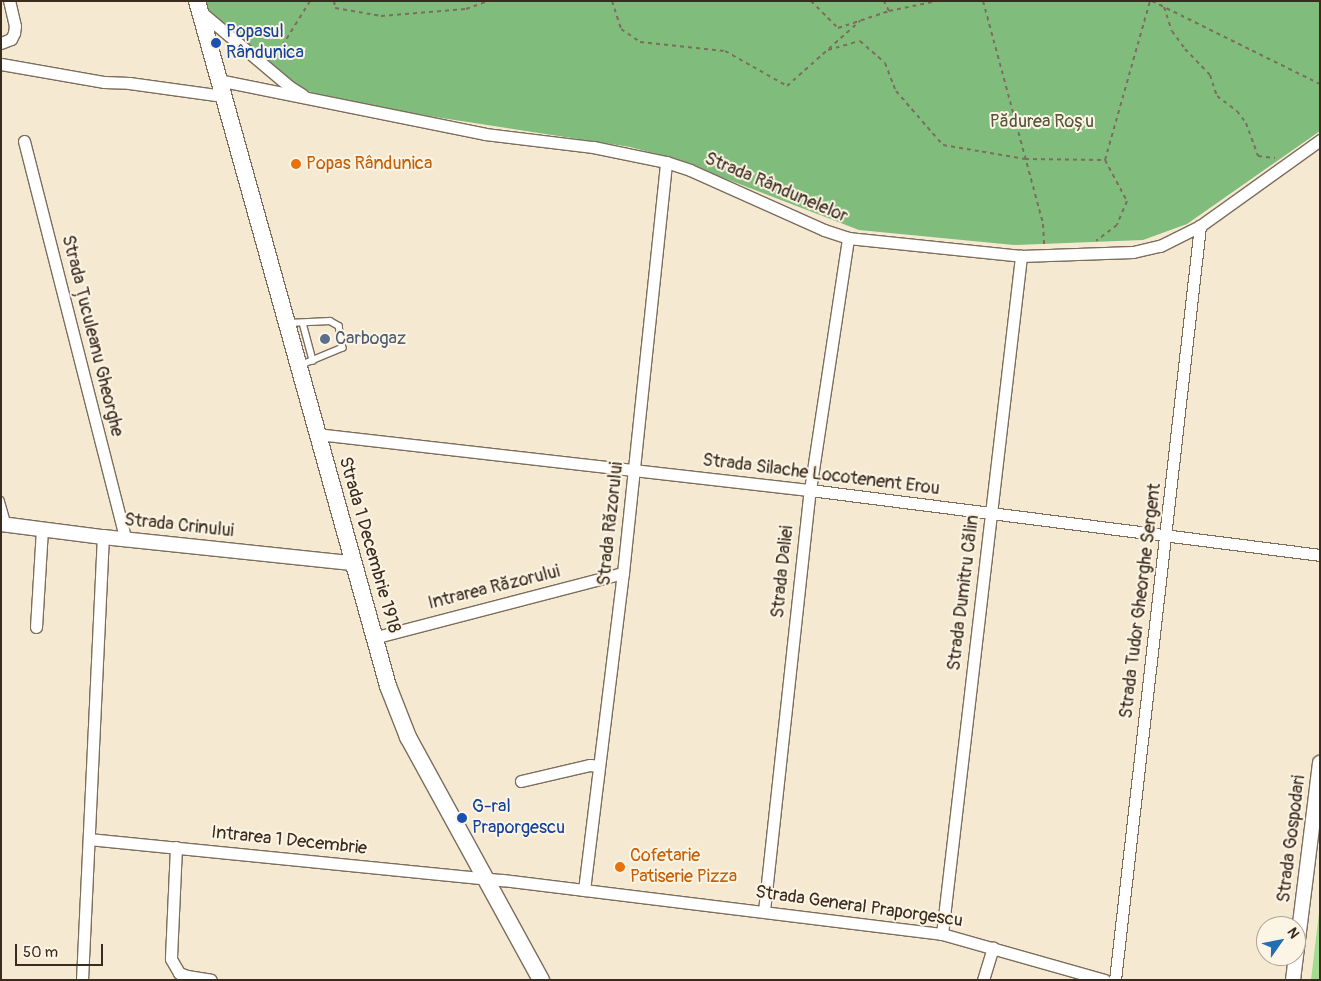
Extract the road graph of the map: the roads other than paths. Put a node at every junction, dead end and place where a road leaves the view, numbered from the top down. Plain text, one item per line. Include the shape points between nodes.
1 (9, 1) edge
2 (198, 7) edge
3 (1, 43) edge
4 (1, 64) edge
5 (218, 80) junction
6 (223, 96) junction
7 (311, 100) junction
8 (24, 140) dead end
9 (1320, 140) edge
10 (666, 162) junction
11 (1200, 226) junction
12 (848, 238) junction
13 (1021, 256) junction
14 (303, 323) junction
15 (286, 324) junction
16 (306, 364) junction
17 (317, 434) junction
18 (635, 471) junction
19 (810, 490) junction
20 (1, 500) edge
21 (990, 513) junction
22 (5, 525) edge
23 (42, 530) junction
24 (1166, 535) junction
25 (103, 537) junction
26 (126, 540) junction
27 (1320, 555) edge
28 (352, 563) junction
29 (623, 573) junction
30 (36, 627) dead end
31 (374, 638) junction
32 (1320, 763) edge
33 (599, 766) junction
34 (521, 781) dead end
35 (89, 839) junction
36 (176, 847) junction
37 (485, 879) junction
38 (584, 890) junction
39 (764, 911) junction
40 (942, 934) junction
41 (993, 947) junction
42 (1091, 978) edge
43 (82, 980) edge
44 (211, 980) edge
45 (541, 980) edge
46 (983, 980) edge
47 (1105, 980) edge
48 (1115, 980) edge
49 (1293, 980) edge

1 - 3 street via 14,33 11,39
2 - 5 main road, Strada 1 Decembrie 1918
2 - 7 street, Strada Rândunelelor via 268,69
4 - 6 street via 104,82
5 - 6 main road, Strada 1 Decembrie 1918
5 - 7 street, Strada Rândunelelor
6 - 15 main road, Strada 1 Decembrie 1918
7 - 10 street, Strada Rândunelelor via 485,134 593,147
8 - 26 street, Strada Țuculeanu Gheorghe
9 - 11 street, Strada Rândunelelor
10 - 12 street, Strada Rândunelelor
10 - 18 street, Strada Răzorului
11 - 13 street, Strada Rândunelelor via 1174,241 1147,250
11 - 24 street, Strada Tudor Gheorghe Sergent
12 - 13 street, Strada Rândunelelor
12 - 19 street, Strada Daliei
13 - 21 street, Strada Dumitru Călin
14 - 15 lane
14 - 16 lane
14 - 16 lane via 330,321 339,326 343,348
15 - 16 main road, Strada 1 Decembrie 1918
16 - 17 main road, Strada 1 Decembrie 1918
17 - 18 street, Strada Silache Locotenent Erou
17 - 28 main road, Strada 1 Decembrie 1918
18 - 19 street, Strada Silache Locotenent Erou
18 - 29 street, Strada Răzorului
19 - 21 street, Strada Silache Locotenent Erou
19 - 39 street, Strada Daliei
20 - 22 lane
21 - 24 street, Strada Silache Locotenent Erou
21 - 40 street, Strada Dumitru Călin
22 - 23 street, Strada Crinului
23 - 25 street, Strada Crinului
23 - 30 street
24 - 27 street, Strada Silache Locotenent Erou
24 - 48 street, Strada Tudor Gheorghe Sergent
25 - 26 street, Strada Crinului
25 - 35 street
26 - 28 street, Strada Crinului
28 - 31 main road, Strada 1 Decembrie 1918
29 - 31 street, Intrarea Răzorului
29 - 33 street, Strada Răzorului
31 - 37 main road, Strada 1 Decembrie 1918 via 408,737
32 - 49 street, Strada Gospodari
33 - 34 street via 590,765
33 - 38 street, Strada Răzorului
35 - 36 street, Intrarea 1 Decembrie
35 - 43 street
36 - 37 street, Intrarea 1 Decembrie
36 - 44 street via 171,959 179,973
37 - 38 street, Strada General Praporgescu
37 - 45 main road, Strada 1 Decembrie 1918
38 - 39 street, Strada General Praporgescu
39 - 40 street, Strada General Praporgescu
40 - 41 street, Strada General Praporgescu
41 - 42 street, Strada General Praporgescu
41 - 46 street
42 - 47 street, Strada General Praporgescu

